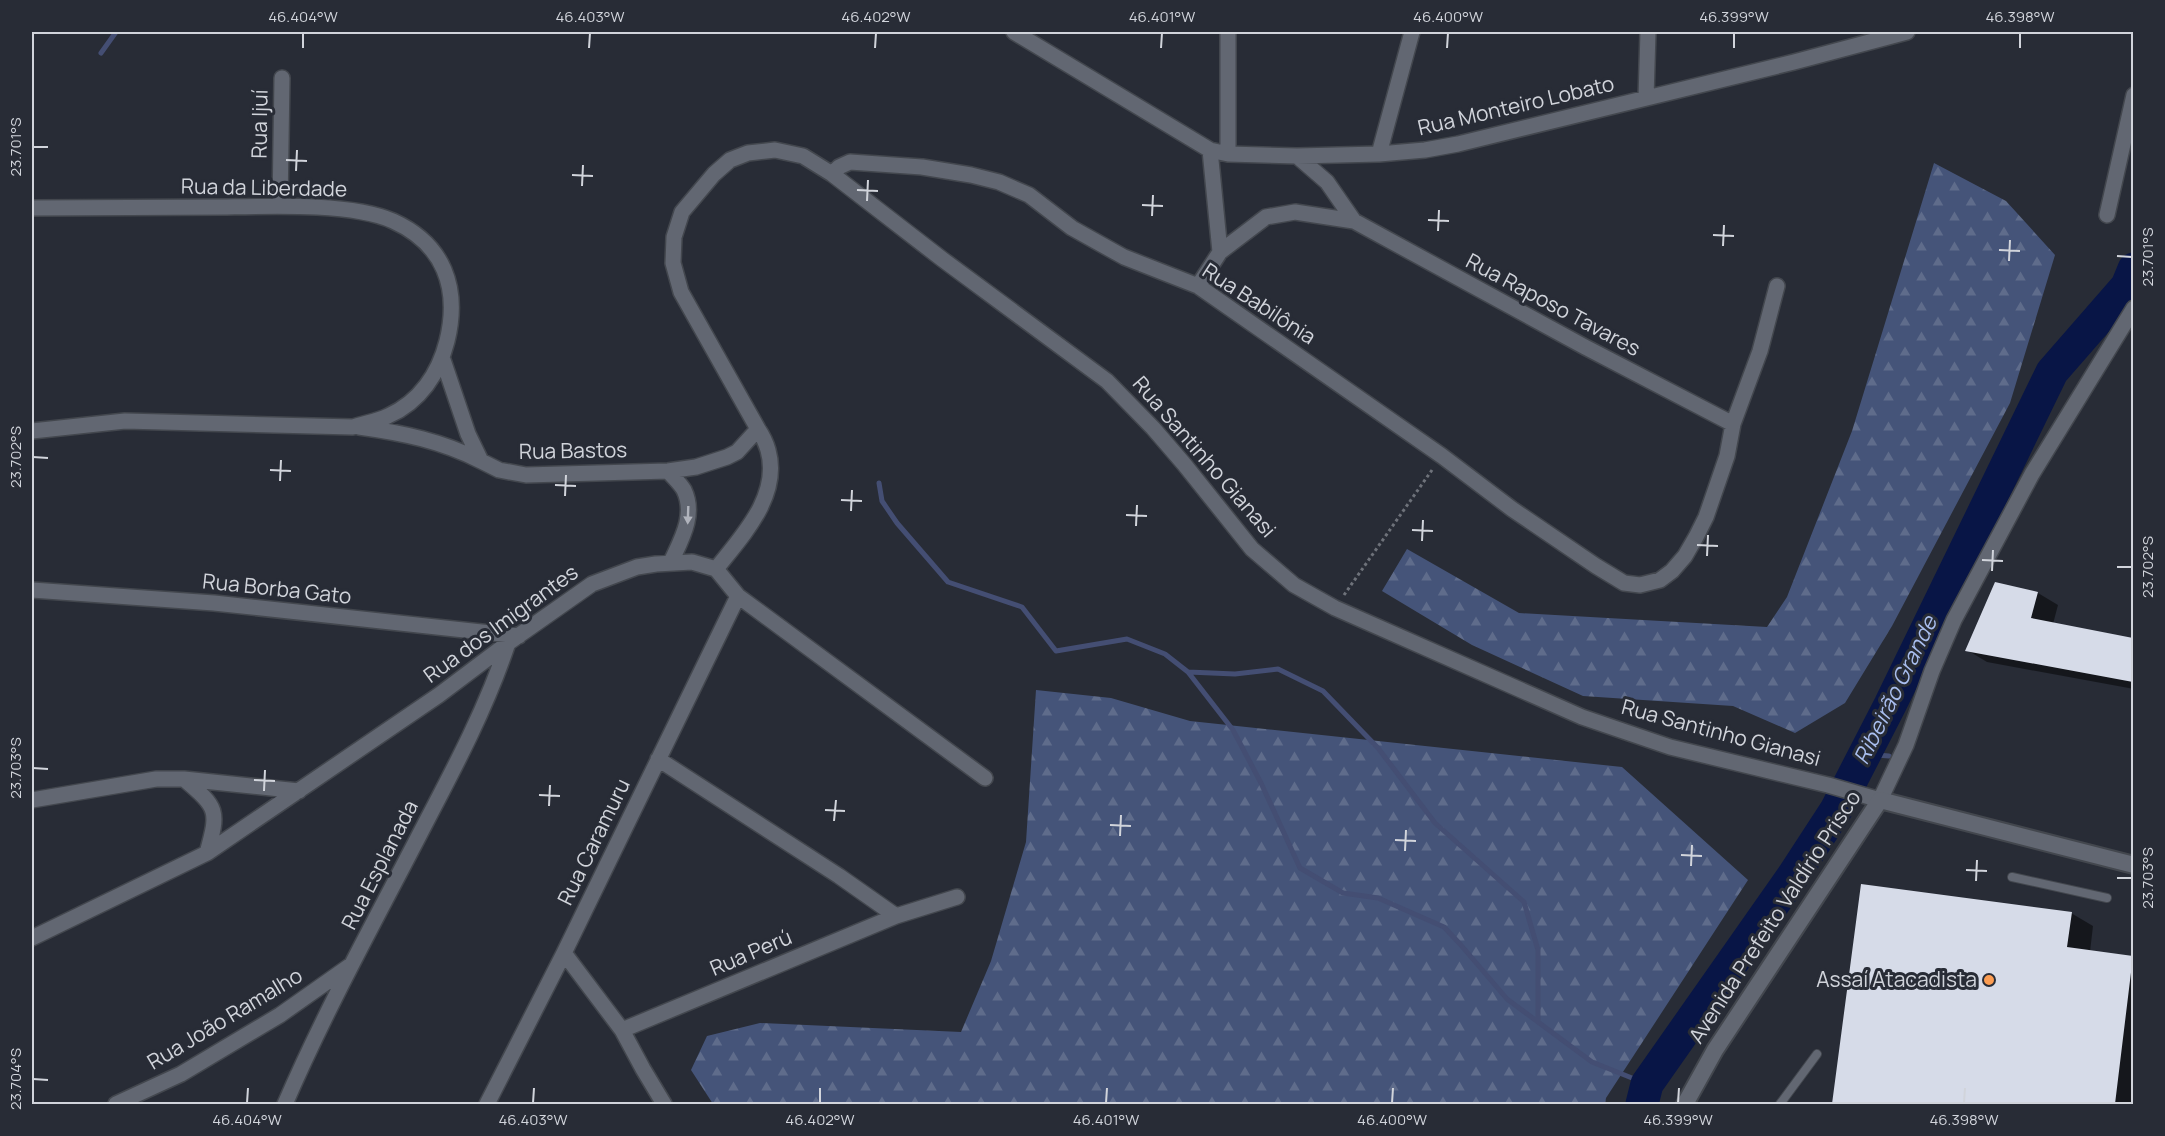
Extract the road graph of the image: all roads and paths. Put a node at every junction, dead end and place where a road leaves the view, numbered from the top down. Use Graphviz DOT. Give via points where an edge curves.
graph roads {
  1 [pos="1014,32"];
  2 [pos="1228,32"];
  3 [pos="1412,32"];
  4 [pos="1648,32"];
  5 [pos="1907,32"];
  6 [pos="282,78"];
  7 [pos="2133,95"];
  8 [pos="1646,98"];
  9 [pos="1210,150"];
  10 [pos="1228,154"];
  11 [pos="1379,154"];
  12 [pos="1298,156"];
  13 [pos="832,174"];
  14 [pos="280,206"];
  15 [pos="32,208"];
  16 [pos="2107,215"];
  17 [pos="1354,221"];
  18 [pos="1220,252"];
  19 [pos="1198,286"];
  20 [pos="1777,286"];
  21 [pos="2133,308"];
  22 [pos="442,360"];
  23 [pos="1733,424"];
  24 [pos="353,427"];
  25 [pos="758,429"];
  26 [pos="32,430"];
  27 [pos="1442,456"];
  28 [pos="481,461"];
  29 [pos="668,471"];
  30 [pos="671,562"];
  31 [pos="716,569"];
  32 [pos="32,590"];
  33 [pos="738,596"];
  34 [pos="1335,608"];
  35 [pos="513,639"];
  36 [pos="658,759"];
  37 [pos="985,778"];
  38 [pos="184,779"];
  39 [pos="299,791"];
  40 [pos="1873,798"];
  41 [pos="32,800"];
  42 [pos="207,853"];
  43 [pos="2133,865"];
  44 [pos="2012,877"];
  45 [pos="957,897"];
  46 [pos="2107,897"];
  47 [pos="896,916"];
  48 [pos="32,938"];
  49 [pos="564,953"];
  50 [pos="353,963"];
  51 [pos="622,1030"];
  52 [pos="1817,1054"];
  53 [pos="116,1104"];
  54 [pos="285,1104"];
  55 [pos="487,1104"];
  56 [pos="664,1104"];
  57 [pos="1685,1104"];
  58 [pos="1780,1104"];
  1 -- 9 [label="street, Rua Monteiro Lobato"];
  2 -- 10 [label="street"];
  3 -- 11 [label="street"];
  4 -- 8 [label="street"];
  5 -- 8 [label="street, Rua Monteiro Lobato"];
  6 -- 14 [label="street, Rua Ijuí"];
  7 -- 16 [label="street"];
  8 -- 11 [label="street, Rua Monteiro Lobato" via="1458,144"];
  9 -- 10 [label="street, Rua Monteiro Lobato"];
  9 -- 18 [label="street"];
  10 -- 12 [label="street, Rua Monteiro Lobato"];
  11 -- 12 [label="street, Rua Monteiro Lobato"];
  12 -- 17 [label="street, Rua Raposo Tavares" via="1327,182"];
  13 -- 19 [label="street, Rua Babilônia" via="839,166 863,162 922,167 999,182 1029,195 1072,228 1124,257"];
  13 -- 25 [label="street, Rua Santinho Gianasi" via="803,156 775,150 739,156 698,191 682,212 674,237 673,263 681,292"];
  13 -- 34 [label="street, Rua Santinho Gianasi" via="1107,381 1177,455 1252,549 1294,585"];
  14 -- 15 [label="street, Rua da Liberdade"];
  14 -- 22 [label="street, Rua da Liberdade" via="359,212 392,220 432,248 448,276 452,299 451,327"];
  17 -- 18 [label="street, Rua Raposo Tavares" via="1295,212 1266,217"];
  17 -- 23 [label="street, Rua Raposo Tavares"];
  18 -- 19 [label="street, Rua Raposo Tavares"];
  19 -- 27 [label="street, Rua Babilônia"];
  20 -- 23 [label="street" via="1760,351"];
  21 -- 40 [label="street, Avenida Prefeito Valdírio Prisco" via="2032,474 1954,620 1906,745"];
  22 -- 24 [label="street, Rua da Liberdade" via="428,385 407,406 387,417"];
  22 -- 28 [label="street"];
  23 -- 27 [label="street, Rua Babilônia" via="1727,456 1709,507 1685,556 1660,580 1640,585 1624,583 1596,566"];
  24 -- 26 [label="street, Rua da Liberdade" via="125,421"];
  24 -- 28 [label="street, Rua da Liberdade" via="431,440"];
  25 -- 29 [label="street, Rua Bastos" via="746,444 727,457"];
  25 -- 31 [label="street, Rua Santinho Gianasi" via="768,449 770,485 754,518"];
  27 -- 34 [label="path"];
  28 -- 29 [label="street, Rua Bastos" via="499,470 526,475"];
  29 -- 30 [label="street, one-way" via="683,488 688,504 687,526"];
  30 -- 31 [label="street, Rua dos Imigrantes" via="692,562"];
  30 -- 35 [label="street, Rua dos Imigrantes" via="637,567 592,584"];
  31 -- 33 [label="street"];
  32 -- 35 [label="street, Rua Borba Gato" via="214,603"];
  33 -- 36 [label="street, Rua Caramuru"];
  33 -- 37 [label="street"];
  34 -- 40 [label="street, Rua Santinho Gianasi" via="1582,717 1670,747"];
  35 -- 39 [label="street, Rua dos Imigrantes"];
  35 -- 50 [label="street, Rua Esplanada" via="478,720"];
  36 -- 47 [label="street"];
  36 -- 49 [label="street, Rua Caramuru"];
  38 -- 39 [label="street"];
  38 -- 41 [label="street" via="156,779"];
  38 -- 42 [label="street" via="207,799 215,816"];
  39 -- 42 [label="street, Rua dos Imigrantes"];
  40 -- 43 [label="street, Rua Santinho Gianasi"];
  40 -- 57 [label="street, Avenida Prefeito Valdírio Prisco" via="1714,1050"];
  42 -- 48 [label="street, Rua dos Imigrantes"];
  44 -- 46 [label="lane"];
  45 -- 47 [label="street, Rua Perú"];
  47 -- 51 [label="street, Rua Perú"];
  49 -- 51 [label="street"];
  49 -- 55 [label="street, Rua Caramuru"];
  50 -- 53 [label="street, Rua João Ramalho" via="280,1015 181,1074"];
  50 -- 54 [label="street, Rua Esplanada"];
  51 -- 56 [label="street"];
  52 -- 58 [label="lane"];
}
